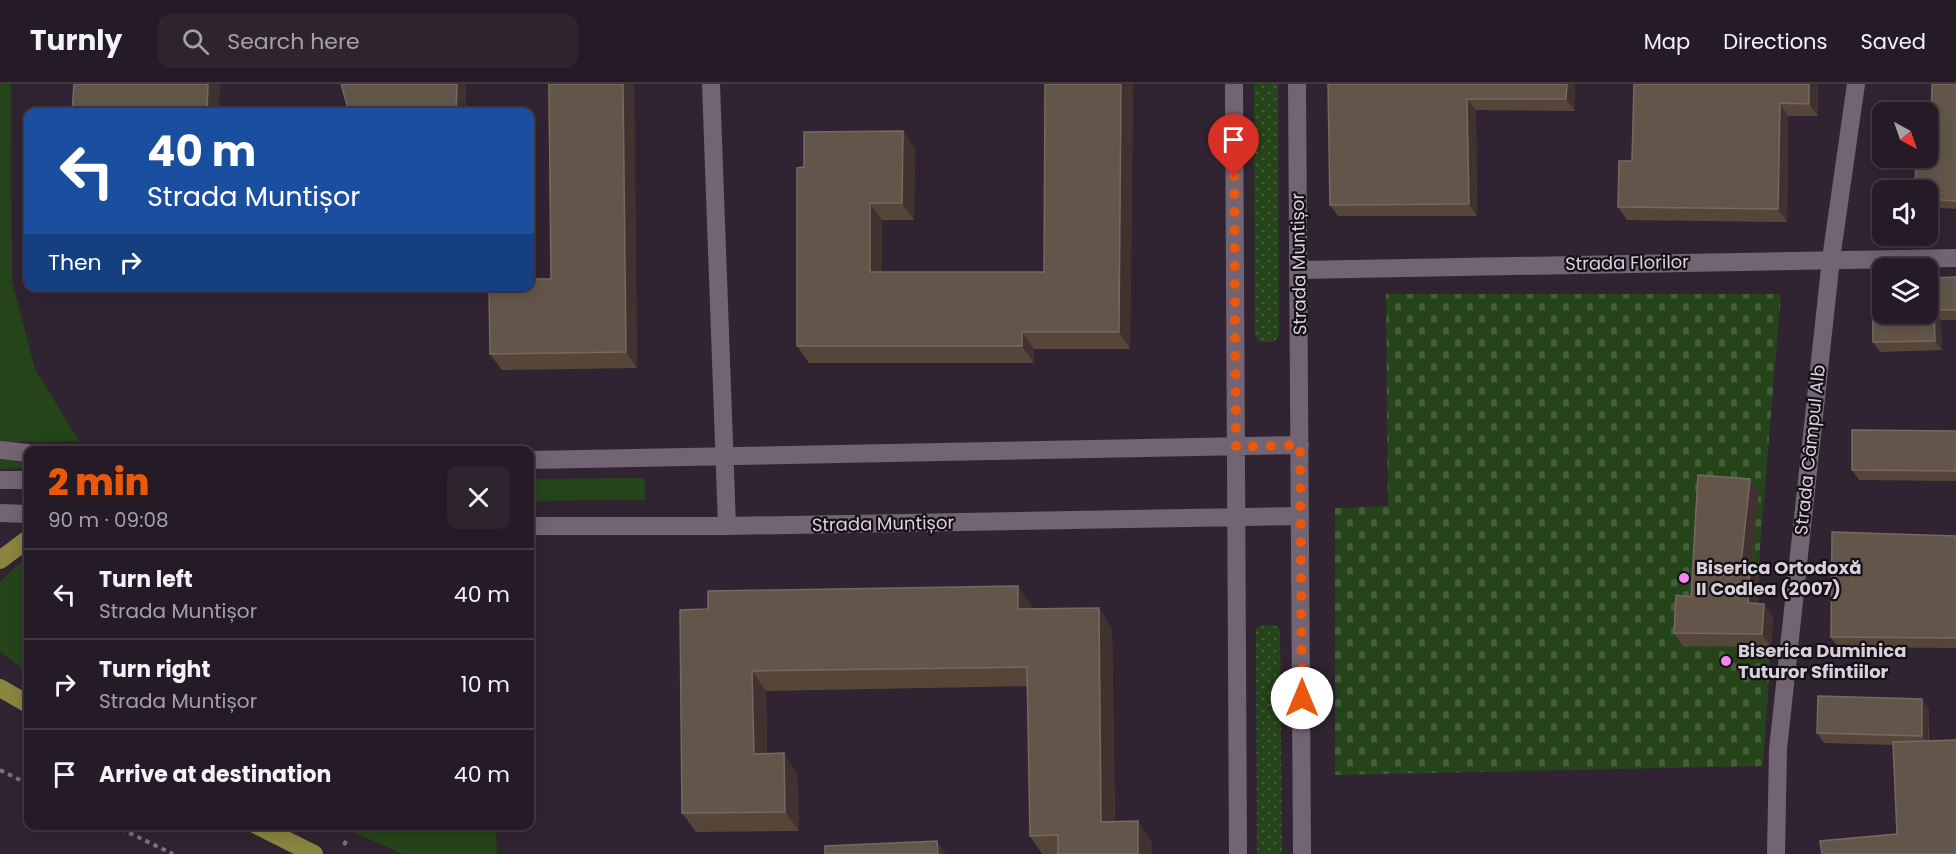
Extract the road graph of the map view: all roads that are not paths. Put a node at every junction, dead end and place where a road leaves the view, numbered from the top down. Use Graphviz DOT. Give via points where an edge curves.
graph roads {
  1 [pos="711,84"];
  2 [pos="1234,84"];
  3 [pos="1297,84"];
  4 [pos="1856,84"];
  5 [pos="1956,258"];
  6 [pos="1831,259"];
  7 [pos="1299,270"];
  8 [pos="1300,445"];
  9 [pos="1236,447"];
  10 [pos="0,450"];
  11 [pos="24,453"];
  12 [pos="724,458"];
  13 [pos="534,460"];
  14 [pos="0,480"];
  15 [pos="24,480"];
  16 [pos="0,513"];
  17 [pos="24,514"];
  18 [pos="1300,516"];
  19 [pos="1236,517"];
  20 [pos="534,526"];
  21 [pos="727,526"];
  22 [pos="24,542"];
  23 [pos="0,560"];
  24 [pos="0,688"];
  25 [pos="24,702"];
  26 [pos="266,830"];
  27 [pos="314,854"];
  28 [pos="1238,854"];
  29 [pos="1302,854"];
  30 [pos="1776,854"];
  1 -- 12 [label="street"];
  2 -- 9 [label="street"];
  3 -- 7 [label="street, Strada Muntișor"];
  4 -- 6 [label="street, Strada Câmpul Alb"];
  5 -- 6 [label="street, Strada Florilor"];
  6 -- 7 [label="street, Strada Florilor"];
  6 -- 30 [label="street, Strada Câmpul Alb" via="1778,749"];
  7 -- 8 [label="street, Strada Muntișor"];
  8 -- 9 [label="street"];
  8 -- 18 [label="street, Strada Muntișor"];
  9 -- 12 [label="street"];
  9 -- 19 [label="street"];
  10 -- 11 [label="street"];
  12 -- 13 [label="street"];
  12 -- 21 [label="street"];
  14 -- 15 [label="street"];
  16 -- 17 [label="street"];
  18 -- 19 [label="street, Strada Muntișor"];
  18 -- 29 [label="street, Strada Muntișor"];
  19 -- 21 [label="street, Strada Muntișor"];
  19 -- 28 [label="street"];
  20 -- 21 [label="street, Strada Muntișor"];
  22 -- 23 [label="highway"];
  24 -- 25 [label="highway"];
  26 -- 27 [label="highway"];
}
